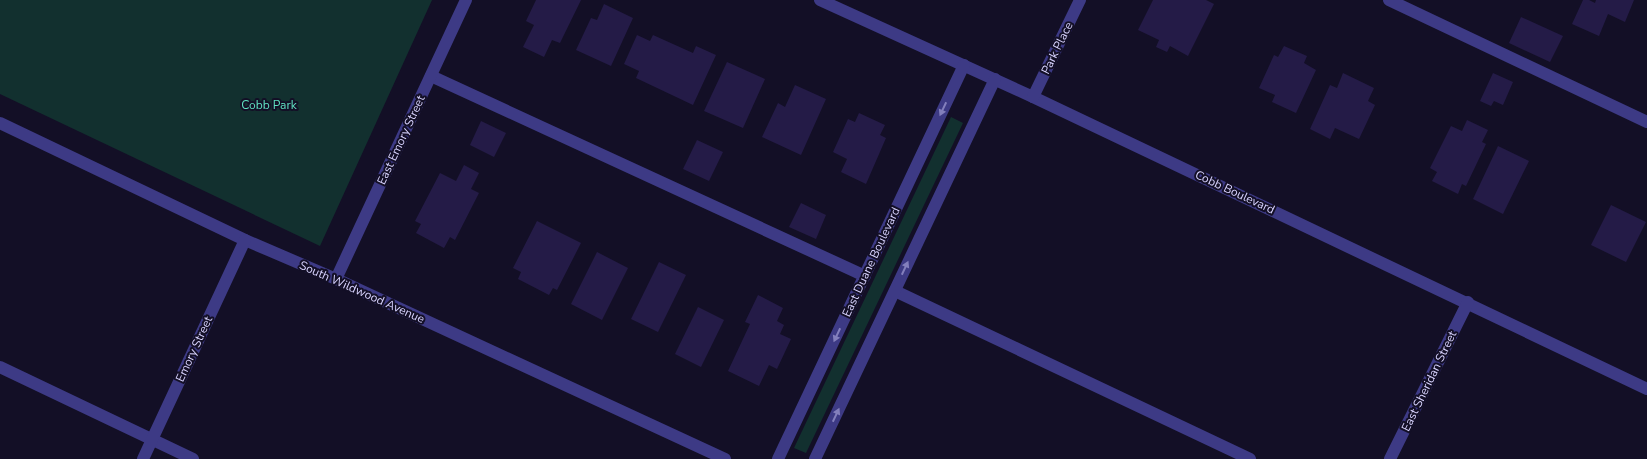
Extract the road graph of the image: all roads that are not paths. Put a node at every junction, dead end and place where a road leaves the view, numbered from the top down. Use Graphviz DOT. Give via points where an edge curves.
graph roads {
  1 [pos="466,0"];
  2 [pos="820,0"];
  3 [pos="1080,0"];
  4 [pos="1389,0"];
  5 [pos="964,65"];
  6 [pos="431,76"];
  7 [pos="995,79"];
  8 [pos="1033,96"];
  9 [pos="1647,122"];
  10 [pos="0,123"];
  11 [pos="246,240"];
  12 [pos="865,276"];
  13 [pos="336,280"];
  14 [pos="895,291"];
  15 [pos="1468,302"];
  16 [pos="0,367"];
  17 [pos="1647,389"];
  18 [pos="152,440"];
  19 [pos="143,459"];
  20 [pos="192,459"];
  21 [pos="725,459"];
  22 [pos="778,459"];
  23 [pos="815,459"];
  24 [pos="1250,459"];
  25 [pos="1390,459"];
  1 -- 6 [label="street, East Emory Street"];
  2 -- 5 [label="street, Cobb Boulevard"];
  3 -- 8 [label="street, Park Place"];
  4 -- 9 [label="street"];
  5 -- 7 [label="street, Cobb Boulevard"];
  5 -- 12 [label="street, East Duane Boulevard, one-way"];
  6 -- 12 [label="street"];
  6 -- 13 [label="street, East Emory Street"];
  7 -- 8 [label="street, Cobb Boulevard"];
  14 -- 7 [label="street, one-way"];
  8 -- 15 [label="street, Cobb Boulevard"];
  10 -- 11 [label="street, South Wildwood Avenue"];
  11 -- 13 [label="street, South Wildwood Avenue"];
  11 -- 18 [label="street, Emory Street"];
  12 -- 22 [label="street, East Duane Boulevard, one-way"];
  13 -- 21 [label="street, South Wildwood Avenue"];
  23 -- 14 [label="street, one-way"];
  14 -- 24 [label="street"];
  15 -- 17 [label="street, Cobb Boulevard"];
  15 -- 25 [label="street, East Sheridan Street"];
  16 -- 18 [label="street"];
  18 -- 19 [label="street, Emory Street"];
  18 -- 20 [label="street"];
}
